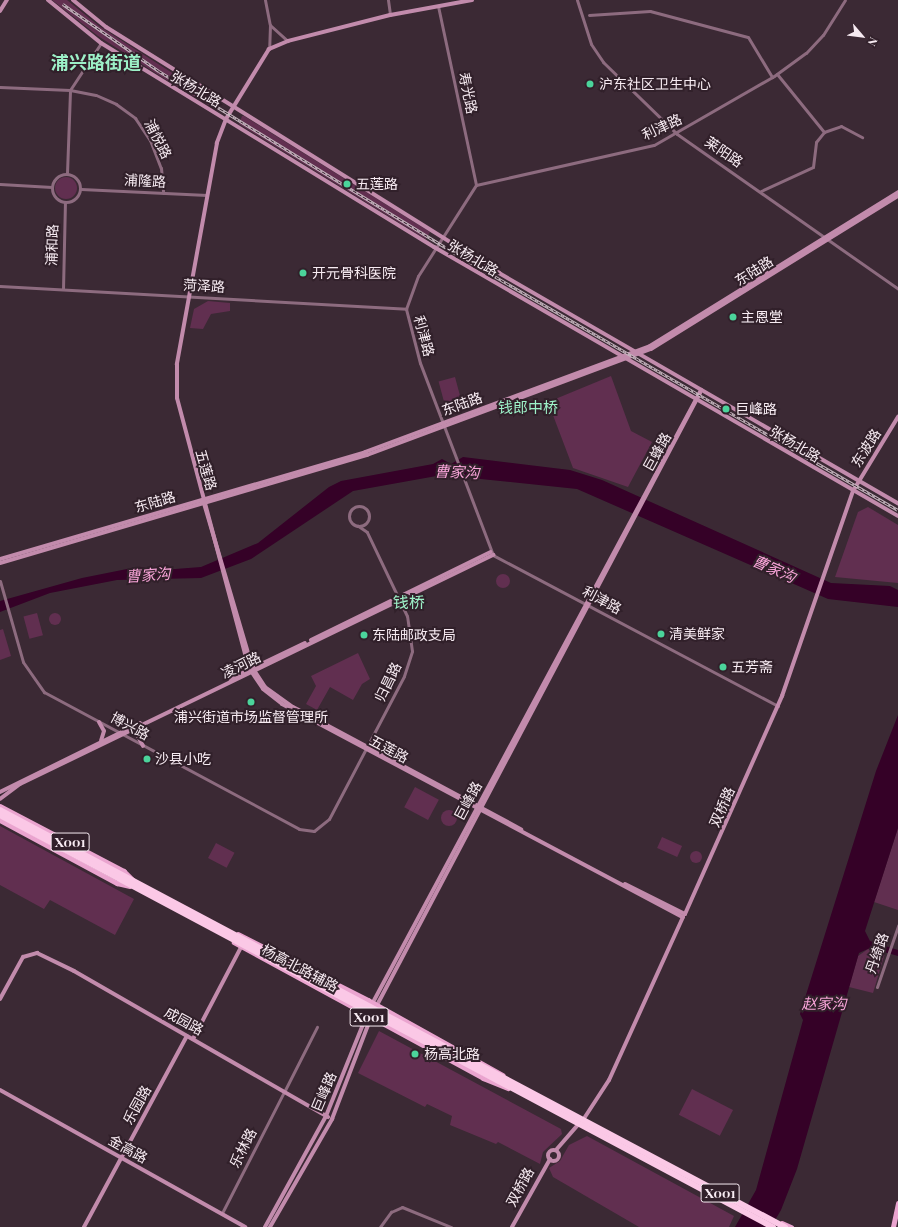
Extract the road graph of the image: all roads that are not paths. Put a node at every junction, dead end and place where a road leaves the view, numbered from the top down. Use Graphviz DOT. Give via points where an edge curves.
graph roads {
  1 [pos="7,0"];
  2 [pos="48,0"];
  3 [pos="73,0"];
  4 [pos="265,0"];
  5 [pos="388,0"];
  6 [pos="472,0"];
  7 [pos="577,0"];
  8 [pos="845,0"];
  9 [pos="438,6"];
  10 [pos="0,11"];
  11 [pos="390,15"];
  12 [pos="589,15"];
  13 [pos="270,25"];
  14 [pos="288,41"];
  15 [pos="101,42"];
  16 [pos="269,49"];
  17 [pos="777,74"];
  18 [pos="772,77"];
  19 [pos="0,87"];
  20 [pos="70,90"];
  21 [pos="234,107"];
  22 [pos="226,119"];
  23 [pos="824,132"];
  24 [pos="677,134"];
  25 [pos="862,136"];
  26 [pos="67,173"];
  27 [pos="0,184"];
  28 [pos="476,185"];
  29 [pos="52,187"];
  30 [pos="81,189"];
  31 [pos="761,191"];
  32 [pos="898,192"];
  33 [pos="163,193"];
  34 [pos="207,195"];
  35 [pos="898,196"];
  36 [pos="65,203"];
  37 [pos="441,236"];
  38 [pos="827,239"];
  39 [pos="434,247"];
  40 [pos="0,286"];
  41 [pos="62,289"];
  42 [pos="898,289"];
  43 [pos="189,296"];
  44 [pos="406,309"];
  45 [pos="636,353"];
  46 [pos="622,359"];
  47 [pos="701,390"];
  48 [pos="696,400"];
  49 [pos="898,417"];
  50 [pos="443,425"];
  51 [pos="858,480"];
  52 [pos="853,491"];
  53 [pos="204,502"];
  54 [pos="898,503"];
  55 [pos="898,516"];
  56 [pos="367,521"];
  57 [pos="630,524"];
  58 [pos="358,526"];
  59 [pos="367,532"];
  60 [pos="492,554"];
  61 [pos="0,559"];
  62 [pos="0,563"];
  63 [pos="0,581"];
  64 [pos="399,599"];
  65 [pos="585,603"];
  66 [pos="590,606"];
  67 [pos="252,671"];
  68 [pos="778,706"];
  69 [pos="99,722"];
  70 [pos="140,726"];
  71 [pos="121,733"];
  72 [pos="101,741"];
  73 [pos="143,746"];
  74 [pos="367,748"];
  75 [pos="0,792"];
  76 [pos="0,799"];
  77 [pos="0,806"];
  78 [pos="479,808"];
  79 [pos="0,810"];
  80 [pos="0,815"];
  81 [pos="0,820"];
  82 [pos="314,830"];
  83 [pos="73,851"];
  84 [pos="135,885"];
  85 [pos="684,915"];
  86 [pos="898,926"];
  87 [pos="224,932"];
  88 [pos="241,947"];
  89 [pos="877,987"];
  90 [pos="0,999"];
  91 [pos="375,1004"];
  92 [pos="369,1017"];
  93 [pos="317,1027"];
  94 [pos="187,1036"];
  95 [pos="194,1039"];
  96 [pos="0,1090"];
  97 [pos="520,1090"];
  98 [pos="284,1092"];
  99 [pos="326,1116"];
  100 [pos="332,1118"];
  101 [pos="581,1122"];
  102 [pos="556,1150"];
  103 [pos="121,1157"];
  104 [pos="550,1159"];
  105 [pos="898,1204"];
  106 [pos="222,1213"];
  107 [pos="764,1219"];
  108 [pos="84,1227"];
  109 [pos="245,1227"];
  110 [pos="265,1227"];
  111 [pos="270,1227"];
  112 [pos="380,1227"];
  113 [pos="451,1227"];
  114 [pos="512,1227"];
  115 [pos="772,1227"];
  116 [pos="785,1227"];
  117 [pos="792,1227"];
  118 [pos="893,1227"];
  1 -- 10 [label="main road"];
  2 -- 15 [label="main road, 张杨北路"];
  3 -- 21 [label="main road, 张杨北路" via="106,27"];
  4 -- 13 [label="street"];
  5 -- 11 [label="street"];
  6 -- 9 [label="main road"];
  7 -- 24 [label="street, 莱阳路" via="590,44 603,62"];
  8 -- 17 [label="street, 利津路" via="823,35"];
  9 -- 11 [label="main road"];
  9 -- 28 [label="street, 寿光路"];
  11 -- 14 [label="main road"];
  12 -- 18 [label="street" via="650,11 748,37"];
  13 -- 14 [label="street"];
  13 -- 16 [label="street"];
  14 -- 16 [label="main road"];
  15 -- 20 [label="street"];
  15 -- 22 [label="main road, 张杨北路"];
  16 -- 21 [label="main road, 五莲路"];
  17 -- 18 [label="street, 利津路"];
  17 -- 23 [label="street"];
  18 -- 24 [label="street, 利津路"];
  19 -- 20 [label="street, 浦悦路"];
  20 -- 26 [label="street"];
  20 -- 33 [label="street, 浦悦路" via="96,95 135,118 157,155"];
  21 -- 22 [label="main road, 五莲路"];
  21 -- 37 [label="main road, 张杨北路"];
  22 -- 34 [label="main road, 五莲路" via="217,143"];
  22 -- 39 [label="main road, 张杨北路"];
  23 -- 25 [label="street" via="841,126"];
  23 -- 31 [label="street" via="816,142 813,167"];
  24 -- 28 [label="street, 利津路" via="648,147"];
  24 -- 31 [label="street, 莱阳路"];
  26 -- 29 [label="street"];
  26 -- 30 [label="street"];
  27 -- 29 [label="street"];
  28 -- 37 [label="street, 利津路"];
  29 -- 36 [label="street"];
  30 -- 33 [label="street, 浦隆路"];
  30 -- 36 [label="street"];
  31 -- 38 [label="street, 莱阳路"];
  32 -- 38 [label="main road, 东陆路"];
  33 -- 34 [label="street, 浦隆路"];
  34 -- 43 [label="main road, 五莲路"];
  35 -- 38 [label="main road, 东陆路"];
  36 -- 41 [label="street, 浦和路"];
  37 -- 39 [label="street, 利津路"];
  37 -- 45 [label="main road, 张杨北路"];
  38 -- 42 [label="street, 莱阳路"];
  38 -- 45 [label="main road, 东陆路" via="686,326"];
  39 -- 44 [label="street, 利津路" via="418,276"];
  39 -- 46 [label="main road, 张杨北路"];
  40 -- 41 [label="street, 菏泽路"];
  41 -- 43 [label="street, 菏泽路"];
  43 -- 44 [label="street, 菏泽路"];
  43 -- 53 [label="main road, 五莲路" via="176,391"];
  44 -- 50 [label="street, 利津路" via="415,348"];
  45 -- 46 [label="main road, 东陆路"];
  45 -- 47 [label="main road, 张杨北路"];
  46 -- 48 [label="main road, 张杨北路"];
  46 -- 50 [label="main road, 东陆路"];
  47 -- 48 [label="main road, 巨峰路"];
  47 -- 51 [label="main road, 张杨北路"];
  48 -- 52 [label="main road, 张杨北路"];
  48 -- 57 [label="main road, 巨峰路"];
  49 -- 51 [label="main road, 东波路"];
  50 -- 53 [label="main road, 东陆路"];
  50 -- 60 [label="street, 利津路"];
  51 -- 52 [label="main road, 东波路"];
  51 -- 54 [label="main road, 张杨北路"];
  52 -- 55 [label="main road, 张杨北路"];
  52 -- 68 [label="main road, 双桥路"];
  53 -- 61 [label="main road, 东陆路"];
  53 -- 62 [label="main road, 东陆路"];
  53 -- 67 [label="main road, 五莲路"];
  56 -- 58 [label="street"];
  56 -- 58 [label="street" via="366,510 355,507 349,518"];
  56 -- 59 [label="street, 归昌路"];
  57 -- 65 [label="main road, 巨峰路"];
  57 -- 66 [label="main road, 巨峰路"];
  58 -- 59 [label="street"];
  59 -- 64 [label="street, 归昌路"];
  60 -- 64 [label="main road, 凌河路"];
  60 -- 65 [label="street, 利津路"];
  63 -- 69 [label="street, 博兴路" via="23,662 35,683 50,696"];
  64 -- 67 [label="main road, 凌河路"];
  64 -- 74 [label="street, 归昌路" via="412,631 412,655"];
  65 -- 66 [label="street, 利津路"];
  65 -- 78 [label="main road, 巨峰路"];
  66 -- 68 [label="street, 利津路"];
  66 -- 78 [label="main road, 巨峰路"];
  67 -- 70 [label="main road, 凌河路"];
  67 -- 71 [label="main road, 凌河路"];
  67 -- 74 [label="main road, 五莲路" via="280,699"];
  68 -- 85 [label="main road, 双桥路"];
  69 -- 71 [label="street, 博兴路"];
  69 -- 72 [label="main road" via="104,731"];
  70 -- 71 [label="main road, 凌河路"];
  70 -- 73 [label="main road" via="138,736"];
  71 -- 72 [label="main road, 凌河路"];
  71 -- 73 [label="street, 博兴路"];
  71 -- 76 [label="main road, 凌河路" via="20,784"];
  72 -- 75 [label="main road, 凌河路"];
  73 -- 82 [label="street, 博兴路" via="299,829"];
  74 -- 78 [label="main road, 五莲路"];
  74 -- 82 [label="street, 归昌路" via="329,819"];
  77 -- 84 [label="main road, X001" via="124,871"];
  78 -- 85 [label="main road, 五莲路"];
  78 -- 91 [label="main road, 巨峰路"];
  79 -- 83 [label="highway, X001"];
  80 -- 83 [label="highway, X001"];
  81 -- 84 [label="main road, X001" via="117,883"];
  83 -- 84 [label="highway, X001"];
  84 -- 87 [label="highway, X001"];
  85 -- 101 [label="main road, 双桥路" via="612,1075"];
  86 -- 89 [label="street, 丹绮路"];
  87 -- 88 [label="main road, 杨高北路辅路 / X001"];
  87 -- 91 [label="main road, 杨高北路辅路 / X001" via="257,941"];
  87 -- 97 [label="highway, X001"];
  88 -- 92 [label="main road, 杨高北路辅路 / X001"];
  88 -- 95 [label="main road"];
  90 -- 94 [label="main road, 成园路" via="23,957 34,952"];
  91 -- 92 [label="main road, 巨峰路"];
  91 -- 97 [label="main road, 杨高北路辅路 / X001" via="488,1065"];
  92 -- 97 [label="main road, 杨高北路辅路 / X001" via="483,1078"];
  92 -- 99 [label="main road, 巨峰路"];
  92 -- 100 [label="main road, 巨峰路"];
  93 -- 98 [label="street, 乐林路"];
  94 -- 95 [label="main road, 成园路"];
  94 -- 103 [label="main road, 乐园路"];
  95 -- 98 [label="main road, 成园路"];
  96 -- 103 [label="main road, 金高路"];
  97 -- 101 [label="highway, X001"];
  98 -- 99 [label="main road, 成园路"];
  98 -- 106 [label="street, 乐林路"];
  99 -- 100 [label="main road, 成园路"];
  99 -- 110 [label="main road, 巨峰路"];
  100 -- 111 [label="main road, 巨峰路"];
  101 -- 102 [label="main road, 双桥路"];
  101 -- 107 [label="highway, X001"];
  102 -- 104 [label="main road, 双桥路" via="557,1158"];
  102 -- 104 [label="main road, 双桥路" via="548,1151"];
  103 -- 106 [label="main road, 金高路"];
  103 -- 108 [label="main road, 乐园路"];
  104 -- 114 [label="main road, 双桥路"];
  105 -- 118 [label="main road"];
  106 -- 109 [label="main road, 金高路"];
  107 -- 115 [label="highway, X001"];
  107 -- 116 [label="highway, X001"];
  107 -- 117 [label="main road, X001"];
  112 -- 113 [label="street" via="391,1212 402,1207"];
}
